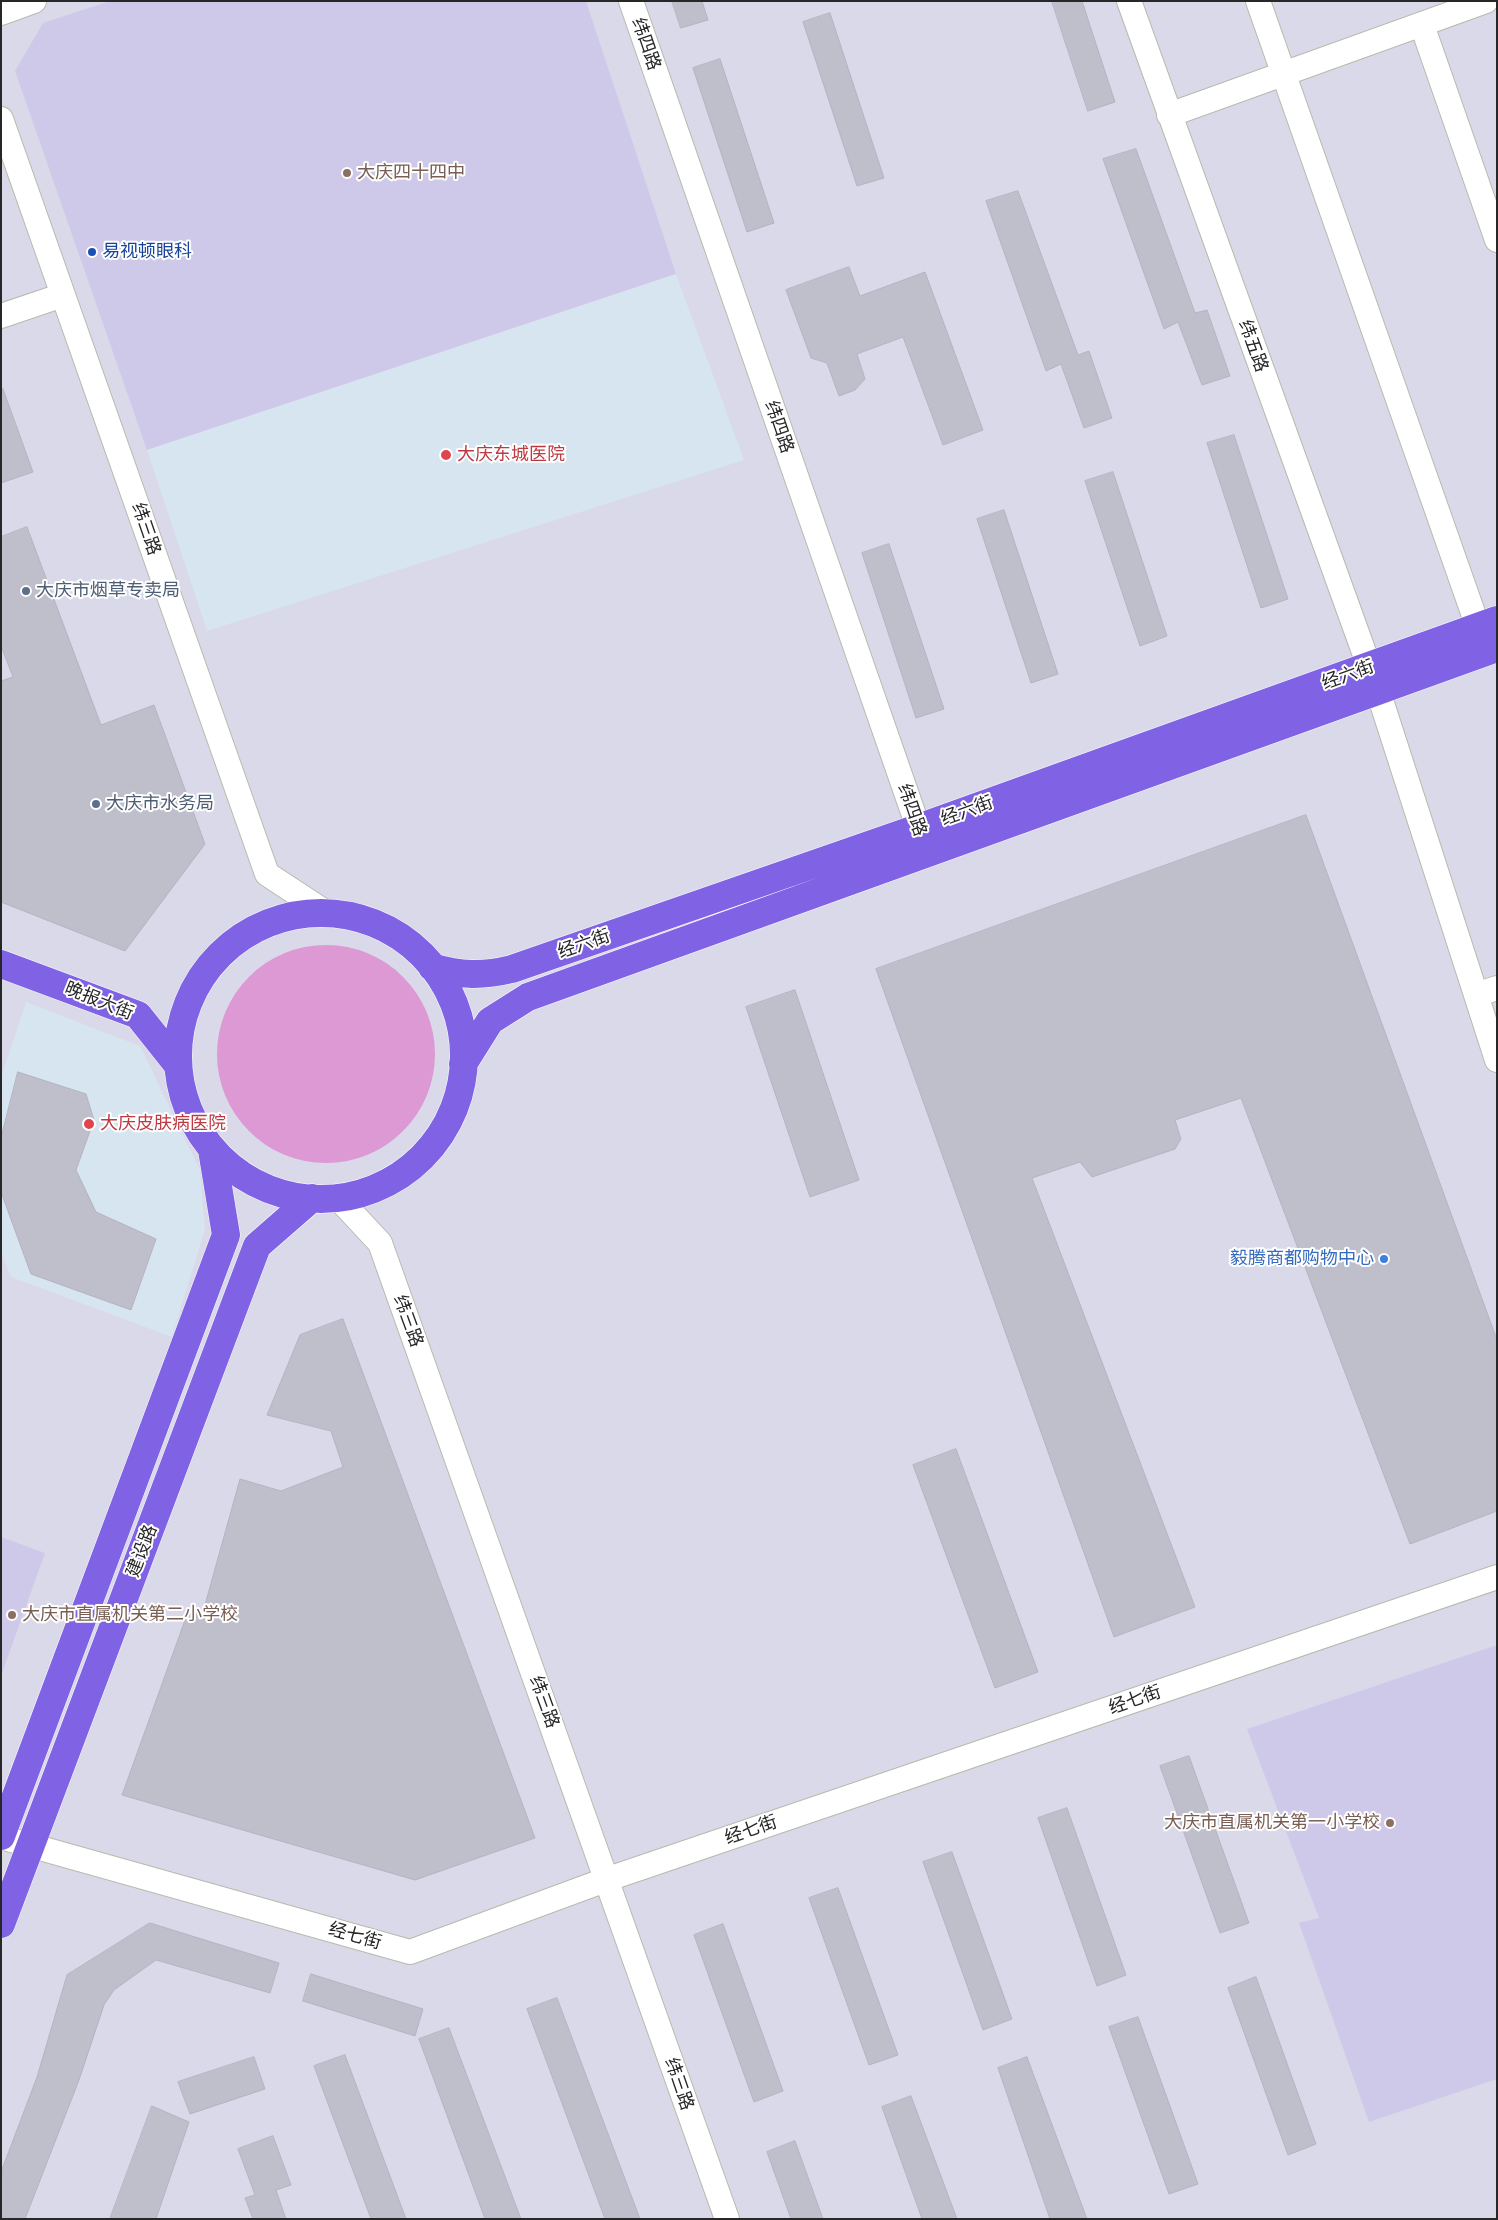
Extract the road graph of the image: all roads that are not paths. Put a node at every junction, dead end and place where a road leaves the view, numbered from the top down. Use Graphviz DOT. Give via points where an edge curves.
graph roads {
  1 [pos="34,1"];
  2 [pos="631,1"];
  3 [pos="1128,1"];
  4 [pos="1258,1"];
  5 [pos="1486,1"];
  6 [pos="1,13"];
  7 [pos="1422,25"];
  8 [pos="1282,73"];
  9 [pos="1169,115"];
  10 [pos="1,119"];
  11 [pos="1497,240"];
  12 [pos="63,295"];
  13 [pos="1,316"];
  14 [pos="1487,624"];
  15 [pos="1497,648"];
  16 [pos="1374,679"];
  17 [pos="922,841"];
  18 [pos="325,912"];
  19 [pos="1,964"];
  20 [pos="432,967"];
  21 [pos="1486,991"];
  22 [pos="1497,1060"];
  23 [pos="178,1064"];
  24 [pos="464,1064"];
  25 [pos="212,1150"];
  26 [pos="312,1198"];
  27 [pos="339,1199"];
  28 [pos="1497,1577"];
  29 [pos="1,1836"];
  30 [pos="30,1846"];
  31 [pos="608,1879"];
  32 [pos="1,1924"];
  33 [pos="727,2219"];
  1 -- 6 [label="street"];
  2 -- 17 [label="street, 纬四路"];
  3 -- 9 [label="street, 纬五路"];
  4 -- 8 [label="street"];
  5 -- 7 [label="street"];
  7 -- 8 [label="street"];
  7 -- 11 [label="street"];
  8 -- 9 [label="street"];
  8 -- 14 [label="street"];
  9 -- 16 [label="street, 纬五路"];
  10 -- 12 [label="street, 纬三路"];
  12 -- 13 [label="street"];
  12 -- 18 [label="street, 纬三路" via="267,874"];
  14 -- 16 [label="main road, 经六街"];
  15 -- 16 [label="main road, 经六街"];
  16 -- 17 [label="main road, 经六街"];
  16 -- 21 [label="street, 纬五路"];
  17 -- 20 [label="main road, 经六街" via="512,969 468,976"];
  17 -- 24 [label="main road, 经六街" via="528,998 490,1021"];
  18 -- 20 [label="main road" via="372,921 413,945"];
  18 -- 23 [label="main road" via="278,918 236,940 202,974 182,1017"];
  19 -- 23 [label="main road, 晚报大街" via="138,1015"];
  20 -- 24 [label="main road" via="444,982 462,1026"];
  21 -- 22 [label="street, 纬五路"];
  23 -- 25 [label="main road" via="188,1110"];
  24 -- 27 [label="main road" via="450,1120 422,1159 384,1186"];
  25 -- 26 [label="main road" via="248,1180 292,1197"];
  25 -- 29 [label="main road, 建设路" via="226,1235"];
  26 -- 27 [label="main road"];
  26 -- 30 [label="main road, 建设路" via="257,1246"];
  27 -- 31 [label="street, 纬三路" via="380,1243"];
  28 -- 31 [label="street, 经七街"];
  29 -- 30 [label="street, 经七街"];
  30 -- 31 [label="street, 经七街" via="410,1952"];
  30 -- 32 [label="main road, 建设路"];
  31 -- 33 [label="street, 纬三路"];
}
